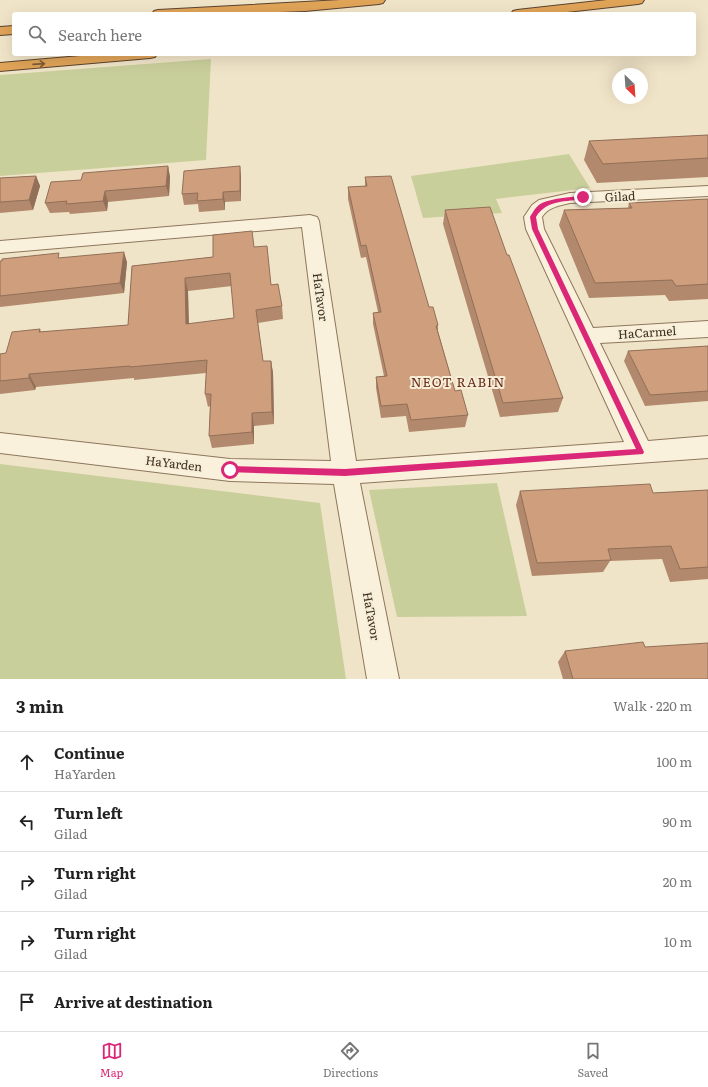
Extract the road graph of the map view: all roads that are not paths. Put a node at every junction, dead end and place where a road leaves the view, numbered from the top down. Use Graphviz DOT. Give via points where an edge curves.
graph roads {
  1 [pos="379,0"];
  2 [pos="638,0"];
  3 [pos="319,5"];
  4 [pos="194,12"];
  5 [pos="246,12"];
  6 [pos="533,12"];
  7 [pos="0,21"];
  8 [pos="12,21"];
  9 [pos="12,30"];
  10 [pos="0,31"];
  11 [pos="127,56"];
  12 [pos="0,67"];
  13 [pos="708,191"];
  14 [pos="0,247"];
  15 [pos="708,329"];
  16 [pos="586,336"];
  17 [pos="0,443"];
  18 [pos="708,447"];
  19 [pos="641,452"];
  20 [pos="345,473"];
  21 [pos="384,679"];
  1 -- 3 [label="highway"];
  2 -- 6 [label="highway"];
  3 -- 4 [label="highway"];
  3 -- 5 [label="highway"];
  7 -- 8 [label="highway"];
  9 -- 10 [label="highway"];
  12 -- 11 [label="highway, one-way"];
  13 -- 16 [label="street, Gilad" via="570,198 545,204 538,209 533,217 535,229"];
  14 -- 20 [label="street, HaTavor" via="310,221"];
  15 -- 16 [label="street, HaCarmel"];
  16 -- 19 [label="street, Gilad"];
  17 -- 20 [label="street, HaYarden" via="230,470"];
  18 -- 19 [label="street, HaYarden"];
  19 -- 20 [label="street, HaYarden"];
  20 -- 21 [label="street, HaTavor"];
}
